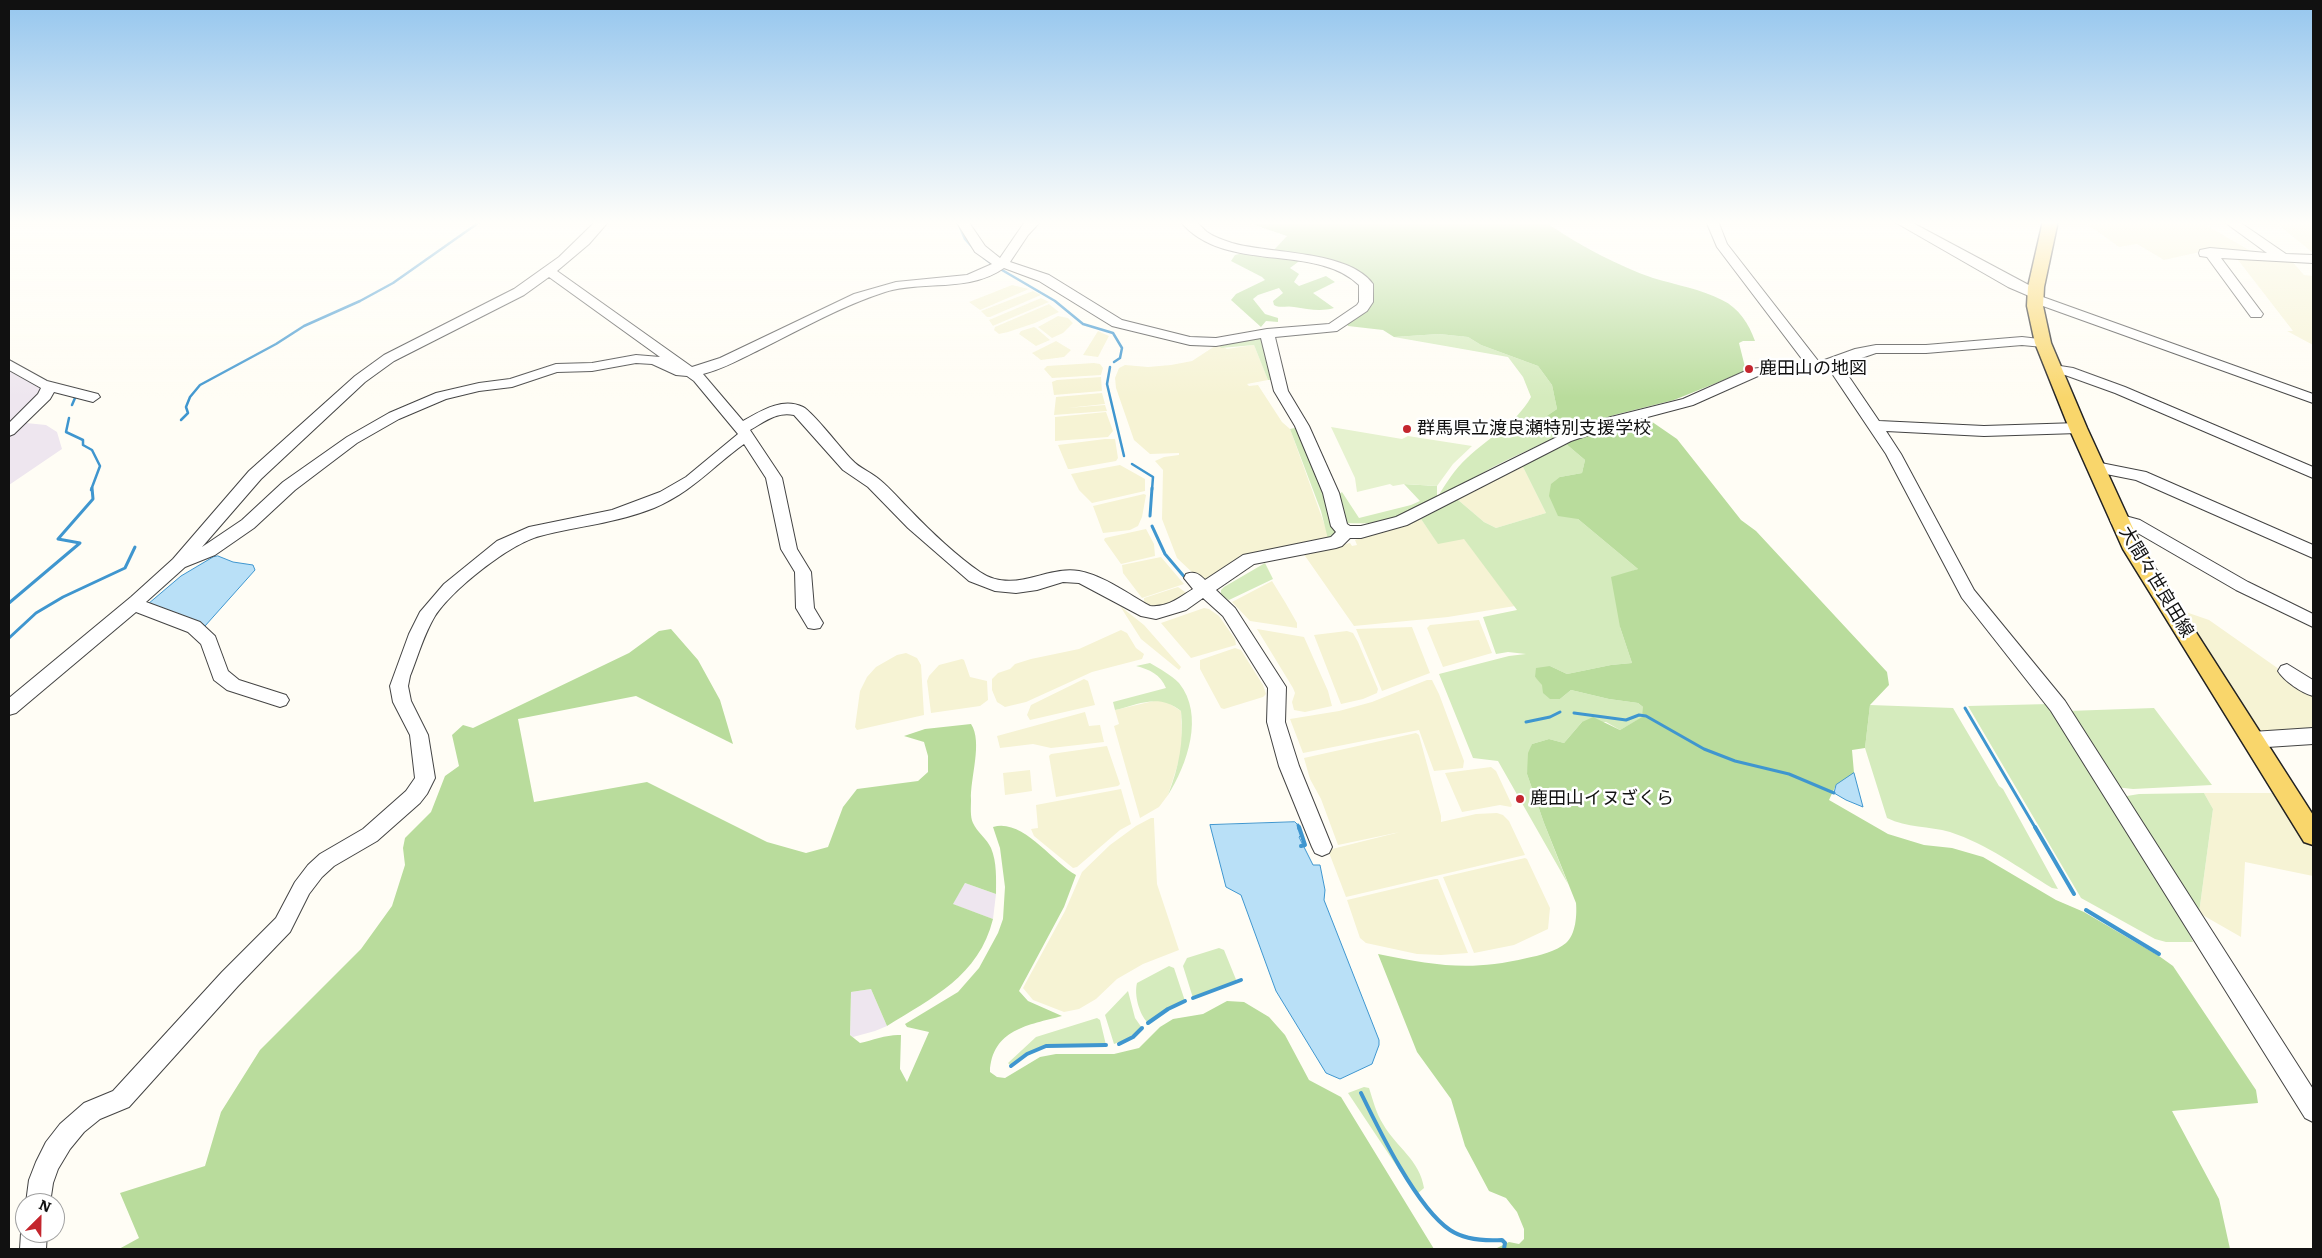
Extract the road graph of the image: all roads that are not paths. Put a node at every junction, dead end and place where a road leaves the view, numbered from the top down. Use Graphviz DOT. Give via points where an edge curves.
graph roads {
  1 [pos="536,280"];
  2 [pos="560,280"];
  3 [pos="946,280"];
  4 [pos="1045,280"];
  5 [pos="1361,280"];
  6 [pos="1747,280"];
  7 [pos="2005,280"];
  8 [pos="2038,280"];
  9 [pos="2229,280"];
  10 [pos="2034,296"];
  11 [pos="2256,314"];
  12 [pos="1267,333"];
  13 [pos="2043,342"];
  14 [pos="9,364"];
  15 [pos="1823,366"];
  16 [pos="2054,369"];
  17 [pos="692,373"];
  18 [pos="49,386"];
  19 [pos="93,397"];
  20 [pos="2313,399"];
  21 [pos="1875,426"];
  22 [pos="2078,428"];
  23 [pos="9,431"];
  24 [pos="744,432"];
  25 [pos="2096,467"];
  26 [pos="2313,473"];
  27 [pos="2118,520"];
  28 [pos="1346,532"];
  29 [pos="2313,552"];
  30 [pos="179,563"];
  31 [pos="1198,583"];
  32 [pos="133,604"];
  33 [pos="2313,621"];
  34 [pos="814,624"];
  35 [pos="2287,671"];
  36 [pos="2312,686"];
  37 [pos="280,700"];
  38 [pos="9,708"];
  39 [pos="2313,736"];
  40 [pos="2252,740"];
  41 [pos="2306,813"];
  42 [pos="2313,835"];
  43 [pos="1322,847"];
  44 [pos="2313,1110"];
  45 [pos="39,1193"];
  1 -- 30 [label="street" via="519,292 389,358 360,379 255,475"];
  2 -- 17 [label="street"];
  3 -- 17 [label="street" via="881,289"];
  4 -- 12 [label="street" via="1109,319 1181,340 1208,342"];
  5 -- 12 [label="street" via="1366,284 1364,306 1338,326"];
  6 -- 15 [label="street"];
  7 -- 10 [label="street"];
  8 -- 10 [label="main road, 大間々世良田線"];
  9 -- 11 [label="street"];
  10 -- 13 [label="main road, 大間々世良田線"];
  10 -- 20 [label="street"];
  12 -- 28 [label="street" via="1281,391 1302,426 1332,493 1339,526"];
  13 -- 15 [label="street" via="1876,349"];
  13 -- 16 [label="main road, 大間々世良田線"];
  14 -- 18 [label="street"];
  15 -- 21 [label="street" via="1838,370"];
  15 -- 28 [label="street" via="1755,372 1688,402 1605,423 1547,447 1401,521 1370,531"];
  16 -- 22 [label="main road, 大間々世良田線"];
  16 -- 26 [label="street" via="2120,390"];
  17 -- 24 [label="street" via="713,392"];
  17 -- 30 [label="street" via="649,359 636,359 556,368 512,383 441,396 394,416 352,440 289,486 225,541"];
  18 -- 19 [label="street"];
  18 -- 23 [label="street" via="46,396"];
  21 -- 22 [label="street" via="1990,431"];
  21 -- 44 [label="street" via="1964,589 2058,706"];
  22 -- 25 [label="main road, 大間々世良田線"];
  24 -- 31 [label="street" via="772,411 790,408 802,412 848,466 874,483 962,568 988,583 1016,587 1063,576 1078,577 1092,581 1147,612 1156,613 1180,606"];
  24 -- 34 [label="street" via="774,478 789,549 803,572 805,608"];
  24 -- 45 [label="street" via="700,475 657,502 522,536 498,549 442,596 424,621 399,686 402,702 419,735 425,778 420,788 370,835 327,860 315,871 302,888 283,925 121,1099 79,1120 65,1136 41,1180"];
  25 -- 27 [label="main road, 大間々世良田線"];
  25 -- 29 [label="street" via="2140,476"];
  27 -- 33 [label="street" via="2134,524 2242,586"];
  27 -- 40 [label="main road, 大間々世良田線"];
  28 -- 31 [label="street" via="1336,542 1249,559"];
  30 -- 32 [label="street"];
  31 -- 43 [label="street" via="1229,612 1277,686 1276,722 1289,766"];
  32 -- 37 [label="street" via="194,627 209,642 220,675 233,684"];
  32 -- 38 [label="street"];
  35 -- 36 [label="street"];
  39 -- 40 [label="street"];
  40 -- 41 [label="main road, 大間々世良田線"];
  41 -- 42 [label="main road, 大間々世良田線"];
}
